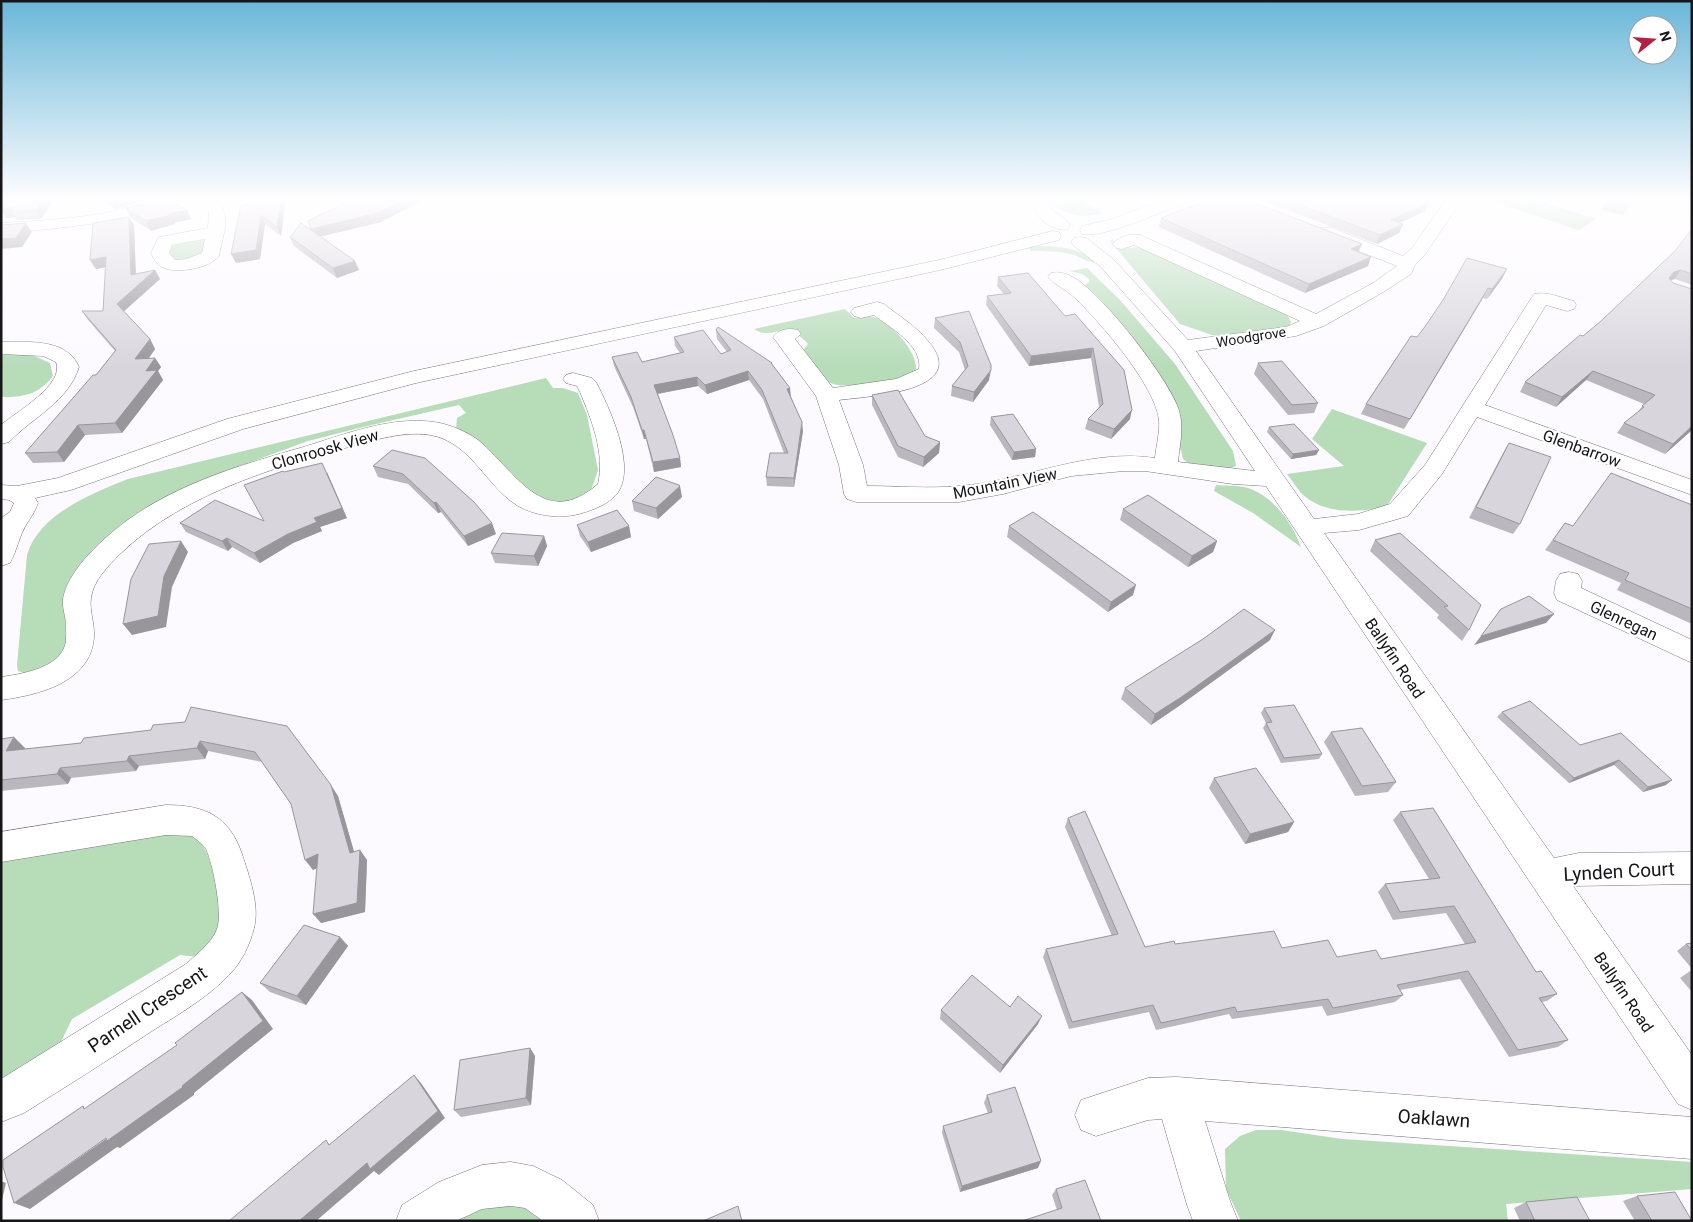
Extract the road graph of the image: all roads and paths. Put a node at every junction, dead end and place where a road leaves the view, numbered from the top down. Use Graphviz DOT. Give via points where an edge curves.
graph roads {
  1 [pos="984,254"];
  2 [pos="1096,254"];
  3 [pos="1167,254"];
  4 [pos="1382,254"];
  5 [pos="1416,254"];
  6 [pos="1406,263"];
  7 [pos="1069,279"];
  8 [pos="1567,306"];
  9 [pos="861,312"];
  10 [pos="1317,322"];
  11 [pos="791,334"];
  12 [pos="1183,347"];
  13 [pos="1,348"];
  14 [pos="573,379"];
  15 [pos="827,395"];
  16 [pos="1473,408"];
  17 [pos="1,437"];
  18 [pos="1166,467"];
  19 [pos="1272,479"];
  20 [pos="1692,488"];
  21 [pos="12,510"];
  22 [pos="1309,530"];
  23 [pos="1,557"];
  24 [pos="1569,581"];
  25 [pos="1692,652"];
  26 [pos="1,690"];
  27 [pos="1,847"];
  28 [pos="1692,868"];
  29 [pos="1546,876"];
  30 [pos="1692,1090"];
  31 [pos="1177,1098"];
  32 [pos="1,1101"];
  33 [pos="1096,1115"];
  34 [pos="1692,1138"];
  35 [pos="418,1221"];
  36 [pos="577,1221"];
  37 [pos="1216,1221"];
  1 -- 21 [label="street" via="414,377 235,424 63,485"];
  2 -- 12 [label="street, Ballyfin Road"];
  3 -- 10 [label="street, Woodgrove"];
  4 -- 6 [label="street"];
  5 -- 6 [label="street, Woodgrove"];
  6 -- 10 [label="street, Woodgrove" via="1405,270"];
  7 -- 18 [label="street" via="1116,332 1160,394 1170,417"];
  8 -- 16 [label="street" via="1542,298"];
  9 -- 15 [label="street" via="877,308 899,325 921,346 930,368 923,376 906,383"];
  10 -- 12 [label="street, Woodgrove" via="1289,332"];
  11 -- 15 [label="street, Mountain View" via="783,337"];
  12 -- 19 [label="street, Ballyfin Road"];
  13 -- 17 [label="street" via="59,353 66,358 68,367 52,395"];
  14 -- 26 [label="street, Clonroosk View" via="585,382 596,403 612,468 609,487 591,502 555,509 531,502 510,488 455,435 422,428 377,434 280,461 189,495 149,517 116,542 81,587 77,600 80,620 77,653 46,680"];
  15 -- 18 [label="street, Mountain View" via="851,465 856,494 959,494 1097,465"];
  16 -- 20 [label="street, Glenbarrow"];
  16 -- 22 [label="street" via="1434,469 1399,510 1359,522 1321,525"];
  18 -- 19 [label="street, Mountain View"];
  19 -- 22 [label="street, Ballyfin Road"];
  21 -- 23 [label="street"];
  22 -- 29 [label="street, Ballyfin Road"];
  24 -- 25 [label="street, Glenregan" via="1567,593"];
  27 -- 32 [label="street, Parnell Crescent" via="166,820 200,823 213,832 223,848 238,908 233,937 214,964 174,995"];
  28 -- 29 [label="street, Lynden Court" via="1579,869"];
  29 -- 30 [label="street, Ballyfin Road"];
  31 -- 33 [label="street, Oaklawn" via="1148,1099"];
  31 -- 34 [label="street, Oaklawn"];
  31 -- 37 [label="street"];
  35 -- 36 [label="street" via="461,1193 495,1184 527,1186 557,1203"];
}
